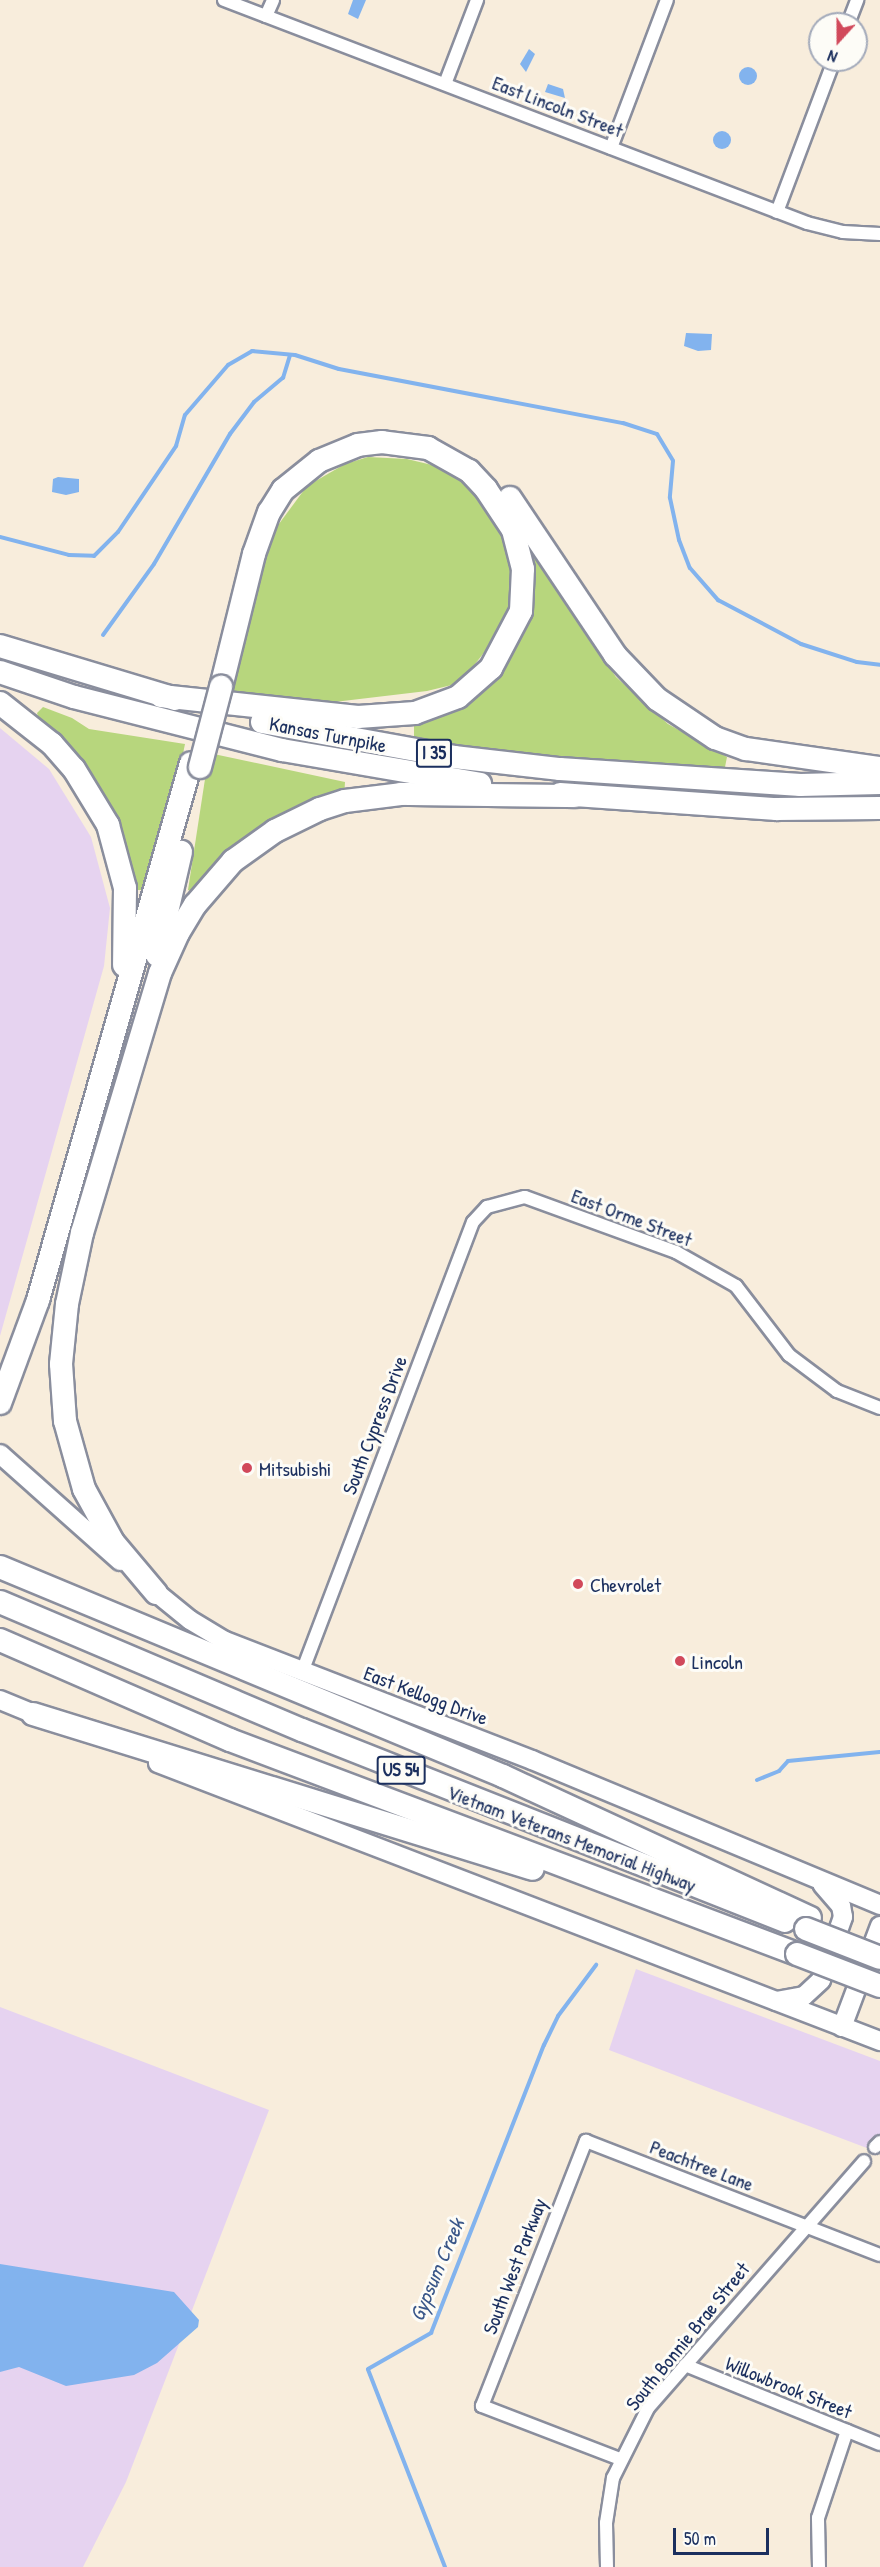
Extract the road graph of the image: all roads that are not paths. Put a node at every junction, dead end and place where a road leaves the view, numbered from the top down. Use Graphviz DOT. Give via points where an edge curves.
graph roads {
  1 [pos="224,0"];
  2 [pos="273,0"];
  3 [pos="477,0"];
  4 [pos="667,0"];
  5 [pos="266,16"];
  6 [pos="830,72"];
  7 [pos="445,84"];
  8 [pos="611,148"];
  9 [pos="777,212"];
  10 [pos="880,234"];
  11 [pos="0,646"];
  12 [pos="0,672"];
  13 [pos="216,686"];
  14 [pos="161,696"];
  15 [pos="0,703"];
  16 [pos="196,765"];
  17 [pos="880,768"];
  18 [pos="880,783"];
  19 [pos="574,796"];
  20 [pos="880,808"];
  21 [pos="121,1010"];
  22 [pos="135,1056"];
  23 [pos="497,1204"];
  24 [pos="0,1403"];
  25 [pos="880,1408"];
  26 [pos="0,1454"];
  27 [pos="0,1567"];
  28 [pos="156,1593"];
  29 [pos="0,1602"];
  30 [pos="0,1640"];
  31 [pos="302,1672"];
  32 [pos="0,1700"];
  33 [pos="33,1714"];
  34 [pos="819,1881"];
  35 [pos="880,1905"];
  36 [pos="808,1924"];
  37 [pos="880,1926"];
  38 [pos="758,1939"];
  39 [pos="880,1951"];
  40 [pos="880,1958"];
  41 [pos="880,1986"];
  42 [pos="774,2001"];
  43 [pos="842,2027"];
  44 [pos="880,2041"];
  45 [pos="586,2140"];
  46 [pos="864,2161"];
  47 [pos="804,2225"];
  48 [pos="880,2254"];
  49 [pos="685,2365"];
  50 [pos="847,2431"];
  51 [pos="880,2444"];
  52 [pos="620,2459"];
  53 [pos="607,2567"];
  54 [pos="819,2567"];
  1 -- 5 [label="street, East Lincoln Street"];
  2 -- 5 [label="street"];
  3 -- 7 [label="street"];
  4 -- 8 [label="street"];
  5 -- 7 [label="street, East Lincoln Street"];
  6 -- 9 [label="street"];
  7 -- 8 [label="street, East Lincoln Street"];
  8 -- 9 [label="street, East Lincoln Street"];
  9 -- 10 [label="street, East Lincoln Street" via="833,231"];
  11 -- 14 [label="highway, Kansas Turnpike / I 35"];
  12 -- 19 [label="highway, Kansas Turnpike / I 35" via="96,703 282,750"];
  13 -- 14 [label="highway" via="269,512 283,490 319,461 358,445 382,442 428,448 469,471 513,530 523,569 521,612 491,668 458,697 414,713 358,717"];
  13 -- 16 [label="highway"];
  13 -- 17 [label="highway" via="247,534 268,491 304,455 323,444 368,431 417,432 441,439 463,452 503,488 615,655 657,699 715,738 746,749"];
  14 -- 18 [label="highway, Kansas Turnpike / I 35" via="249,719 454,757 682,780"];
  15 -- 21 [label="highway" via="52,744 74,769 108,825 118,855 126,912"];
  16 -- 21 [label="highway"];
  16 -- 22 [label="highway"];
  19 -- 20 [label="highway, Kansas Turnpike / I 35" via="777,809"];
  19 -- 22 [label="highway" via="401,794 320,809 275,831 233,861 195,905 160,973"];
  21 -- 24 [label="highway" via="38,1300"];
  22 -- 28 [label="highway" via="73,1269 62,1340 61,1384 72,1454 89,1499 113,1542"];
  23 -- 25 [label="street, East Orme Street" via="525,1197 676,1252 735,1286 789,1354 837,1391"];
  23 -- 31 [label="street, South Cypress Drive" via="487,1207 473,1222"];
  26 -- 28 [label="main road, East Kellogg Drive"];
  27 -- 36 [label="highway" via="514,1781"];
  28 -- 31 [label="main road, East Kellogg Drive" via="225,1641"];
  29 -- 36 [label="highway, Vietnam Veterans Memorial Highway / US 54" via="302,1730"];
  30 -- 38 [label="highway, Vietnam Veterans Memorial Highway / US 54" via="230,1740"];
  31 -- 34 [label="main road, East Kellogg Drive" via="532,1760"];
  32 -- 33 [label="main road"];
  33 -- 38 [label="highway"];
  33 -- 42 [label="main road"];
  34 -- 35 [label="main road, East Kellogg Drive"];
  34 -- 42 [label="main road" via="841,1906 842,1928 814,1989 791,2000"];
  36 -- 39 [label="highway"];
  36 -- 40 [label="highway, Vietnam Veterans Memorial Highway / US 54, bridge"];
  37 -- 43 [label="main road"];
  38 -- 41 [label="highway, Vietnam Veterans Memorial Highway / US 54, bridge"];
  42 -- 43 [label="main road"];
  43 -- 44 [label="main road"];
  45 -- 47 [label="street, Peachtree Lane"];
  45 -- 52 [label="street, South West Parkway" via="482,2406"];
  46 -- 47 [label="street, South Bonnie Brae Street"];
  47 -- 48 [label="street, Peachtree Lane"];
  47 -- 49 [label="street, South Bonnie Brae Street"];
  49 -- 50 [label="street, Willowbrook Street"];
  49 -- 52 [label="street, South Bonnie Brae Street" via="648,2408"];
  50 -- 51 [label="street, Willowbrook Street"];
  50 -- 54 [label="street" via="818,2518"];
  52 -- 53 [label="street, South Bonnie Brae Street" via="606,2523"];
}
